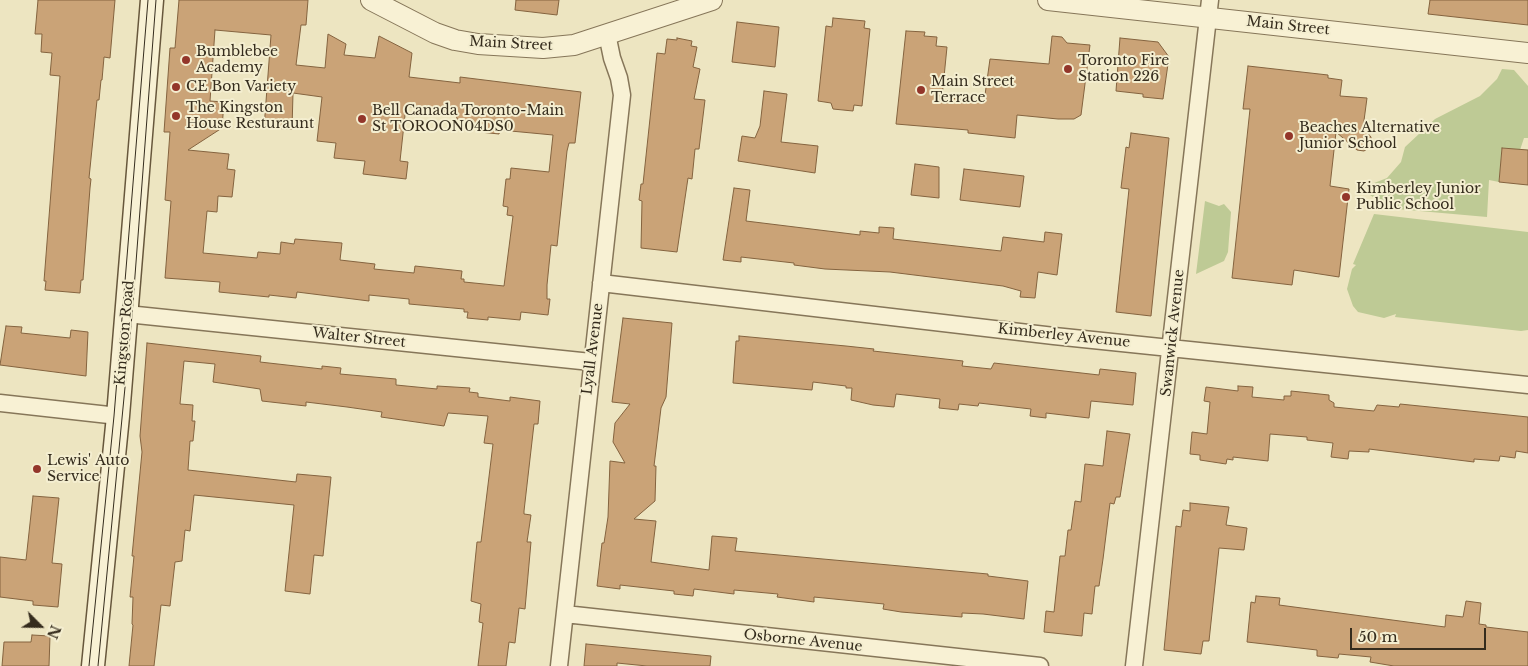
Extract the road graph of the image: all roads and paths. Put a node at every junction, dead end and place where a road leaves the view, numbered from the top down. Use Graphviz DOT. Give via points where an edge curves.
graph roads {
  1 [pos="152,0"];
  2 [pos="371,0"];
  3 [pos="712,0"];
  4 [pos="1048,0"];
  5 [pos="1209,9"];
  6 [pos="607,34"];
  7 [pos="1528,53"];
  8 [pos="601,283"];
  9 [pos="127,314"];
  10 [pos="1171,348"];
  11 [pos="591,362"];
  12 [pos="1528,385"];
  13 [pos="0,403"];
  14 [pos="118,416"];
  15 [pos="565,614"];
  16 [pos="93,666"];
  17 [pos="559,666"];
  18 [pos="1040,666"];
  19 [pos="1134,666"];
  1 -- 9 [label="main road, Kingston Road"];
  2 -- 6 [label="street, Main Street" via="435,33 478,44 543,48 574,45"];
  3 -- 6 [label="street, Main Street"];
  4 -- 5 [label="street, Main Street"];
  5 -- 7 [label="street, Main Street"];
  5 -- 10 [label="street, Swanwick Avenue"];
  6 -- 8 [label="street, Lyall Avenue" via="622,95"];
  8 -- 10 [label="street, Kimberley Avenue"];
  8 -- 11 [label="street, Lyall Avenue"];
  9 -- 11 [label="street, Walter Street"];
  9 -- 14 [label="main road, Kingston Road"];
  10 -- 12 [label="street, Kimberley Avenue"];
  10 -- 19 [label="street, Swanwick Avenue"];
  11 -- 15 [label="street, Lyall Avenue"];
  13 -- 14 [label="street"];
  14 -- 16 [label="main road, Kingston Road"];
  15 -- 17 [label="street, Lyall Avenue"];
  15 -- 18 [label="street, Osborne Avenue"];
}
